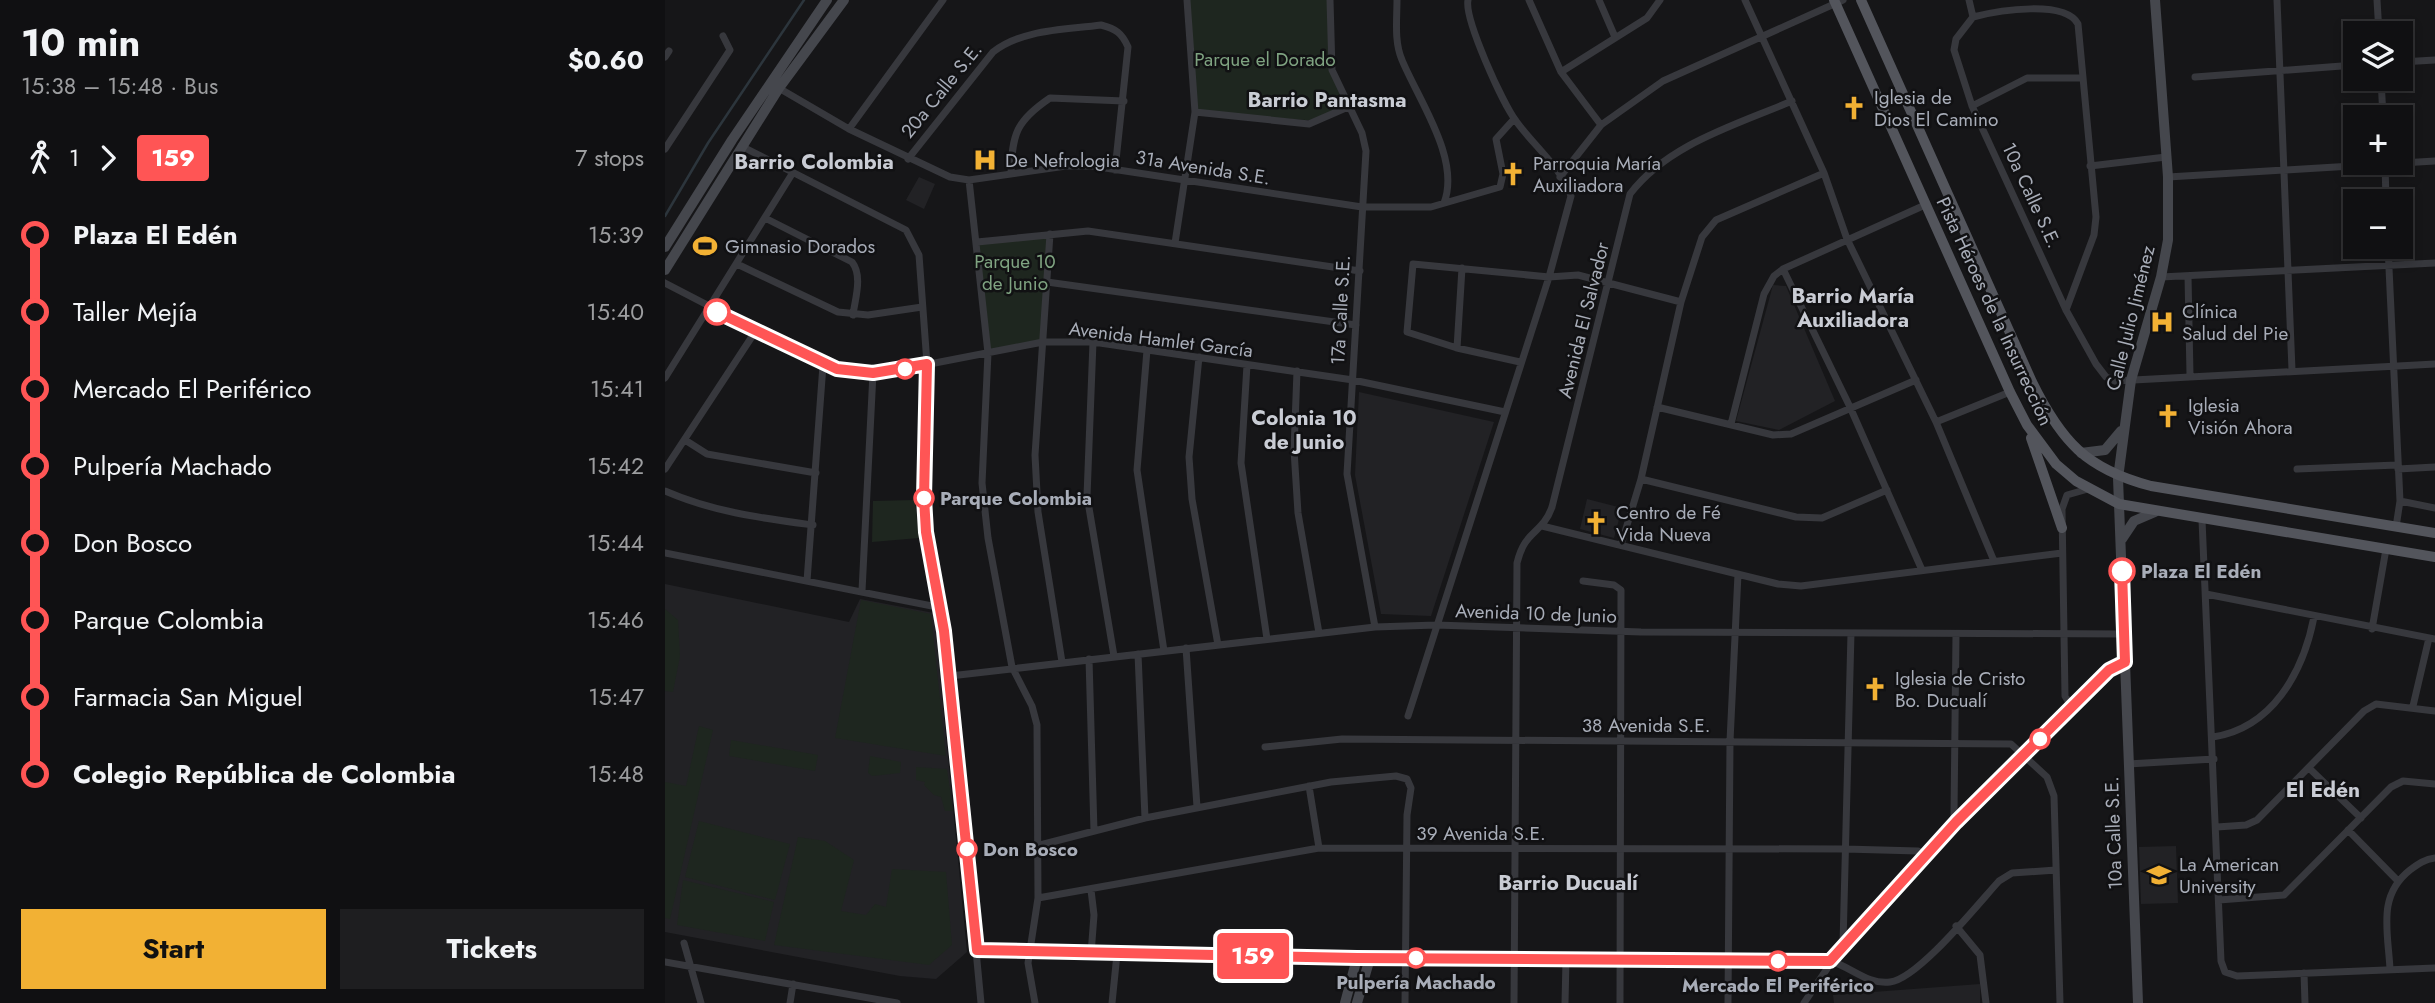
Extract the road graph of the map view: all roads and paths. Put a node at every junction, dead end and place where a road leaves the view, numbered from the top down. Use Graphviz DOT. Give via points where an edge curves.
graph roads {
  1 [pos="827,0"];
  2 [pos="844,0"];
  3 [pos="943,0"];
  4 [pos="1187,0"];
  5 [pos="1330,0"];
  6 [pos="1397,0"];
  7 [pos="1468,0"];
  8 [pos="1529,0"];
  9 [pos="1598,0"];
  10 [pos="1660,0"];
  11 [pos="1745,0"];
  12 [pos="1861,0"];
  13 [pos="1969,0"];
  14 [pos="2155,0"];
  15 [pos="2277,0"];
  16 [pos="2377,0"];
  17 [pos="1838,1"];
  18 [pos="1973,17"];
  19 [pos="2378,21"];
  20 [pos="723,36"];
  21 [pos="1615,37"];
  22 [pos="1762,38"];
  23 [pos="2435,60"];
  24 [pos="2413,61"];
  25 [pos="2343,66"];
  26 [pos="2280,69"];
  27 [pos="1561,72"];
  28 [pos="2195,76"];
  29 [pos="2081,78"];
  30 [pos="774,86"];
  31 [pos="1792,101"];
  32 [pos="1124,102"];
  33 [pos="1972,106"];
  34 [pos="1347,107"];
  35 [pos="1195,112"];
  36 [pos="1514,119"];
  37 [pos="1601,125"];
  38 [pos="849,129"];
  39 [pos="741,146"];
  40 [pos="665,149"];
  41 [pos="2166,157"];
  42 [pos="908,159"];
  43 [pos="2413,162"];
  44 [pos="2435,162"];
  45 [pos="2343,165"];
  46 [pos="2090,166"];
  47 [pos="2284,169"];
  48 [pos="1115,170"];
  49 [pos="1824,173"];
  50 [pos="792,174"];
  51 [pos="1011,174"];
  52 [pos="1560,177"];
  53 [pos="2168,177"];
  54 [pos="969,180"];
  55 [pos="1184,181"];
  56 [pos="1444,203"];
  57 [pos="1925,205"];
  58 [pos="1363,207"];
  59 [pos="765,218"];
  60 [pos="1050,234"];
  61 [pos="1847,239"];
  62 [pos="978,242"];
  63 [pos="1175,243"];
  64 [pos="665,247"];
  65 [pos="2389,259"];
  66 [pos="2435,263"];
  67 [pos="737,264"];
  68 [pos="2389,266"];
  69 [pos="1462,268"];
  70 [pos="1783,269"];
  71 [pos="665,270"];
  72 [pos="2289,270"];
  73 [pos="1360,271"];
  74 [pos="2188,276"];
  75 [pos="1549,277"];
  76 [pos="2161,277"];
  77 [pos="1047,282"];
  78 [pos="665,283"];
  79 [pos="1608,283"];
  80 [pos="1681,302"];
  81 [pos="922,307"];
  82 [pos="709,308"];
  83 [pos="2066,310"];
  84 [pos="853,315"];
  85 [pos="1356,325"];
  86 [pos="755,332"];
  87 [pos="1043,342"];
  88 [pos="1093,342"];
  89 [pos="1457,348"];
  90 [pos="1147,350"];
  91 [pos="988,353"];
  92 [pos="1199,357"];
  93 [pos="1520,362"];
  94 [pos="927,364"];
  95 [pos="2435,364"];
  96 [pos="823,365"];
  97 [pos="1247,365"];
  98 [pos="2393,366"];
  99 [pos="2292,370"];
  100 [pos="1297,371"];
  101 [pos="873,373"];
  102 [pos="2190,375"];
  103 [pos="665,378"];
  104 [pos="1353,380"];
  105 [pos="1916,380"];
  106 [pos="2131,380"];
  107 [pos="2010,392"];
  108 [pos="1850,407"];
  109 [pos="1657,408"];
  110 [pos="1505,412"];
  111 [pos="1936,422"];
  112 [pos="1731,424"];
  113 [pos="2027,425"];
  114 [pos="2123,428"];
  115 [pos="685,440"];
  116 [pos="2081,453"];
  117 [pos="2398,467"];
  118 [pos="2435,467"];
  119 [pos="2297,469"];
  120 [pos="665,470"];
  121 [pos="816,473"];
  122 [pos="2119,478"];
  123 [pos="1641,479"];
  124 [pos="2090,489"];
  125 [pos="665,491"];
  126 [pos="1887,491"];
  127 [pos="2400,501"];
  128 [pos="2119,504"];
  129 [pos="2435,508"];
  130 [pos="2155,512"];
  131 [pos="2202,520"];
  132 [pos="813,525"];
  133 [pos="1542,526"];
  134 [pos="2396,527"];
  135 [pos="2062,528"];
  136 [pos="2435,533"];
  137 [pos="2122,539"];
  138 [pos="1622,545"];
  139 [pos="2386,549"];
  140 [pos="665,552"];
  141 [pos="2062,553"];
  142 [pos="2435,557"];
  143 [pos="1994,561"];
  144 [pos="1922,570"];
  145 [pos="1738,574"];
  146 [pos="1583,581"];
  147 [pos="807,582"];
  148 [pos="862,591"];
  149 [pos="2206,594"];
  150 [pos="941,608"];
  151 [pos="2314,617"];
  152 [pos="1436,625"];
  153 [pos="1375,627"];
  154 [pos="1516,629"];
  155 [pos="2372,629"];
  156 [pos="1622,632"];
  157 [pos="1736,632"];
  158 [pos="1319,633"];
  159 [pos="1851,633"];
  160 [pos="1956,634"];
  161 [pos="2124,634"];
  162 [pos="2062,636"];
  163 [pos="1267,639"];
  164 [pos="2432,639"];
  165 [pos="1218,645"];
  166 [pos="1186,648"];
  167 [pos="1164,651"];
  168 [pos="1138,654"];
  169 [pos="1114,656"];
  170 [pos="1089,659"];
  171 [pos="1062,662"];
  172 [pos="2125,662"];
  173 [pos="1012,667"];
  174 [pos="950,676"];
  175 [pos="2071,706"];
  176 [pos="2413,706"];
  177 [pos="2435,711"];
  178 [pos="1408,716"];
  179 [pos="2213,737"];
  180 [pos="1621,740"];
  181 [pos="1517,741"];
  182 [pos="1730,741"];
  183 [pos="1954,743"];
  184 [pos="1847,744"];
  185 [pos="1265,747"];
  186 [pos="2025,754"];
  187 [pos="2214,759"];
  188 [pos="2128,764"];
  189 [pos="2310,769"];
  190 [pos="2435,784"];
  191 [pos="1309,786"];
  192 [pos="1197,807"];
  193 [pos="1145,818"];
  194 [pos="2361,818"];
  195 [pos="1956,822"];
  196 [pos="2217,827"];
  197 [pos="2348,830"];
  198 [pos="1094,831"];
  199 [pos="1040,845"];
  200 [pos="1319,848"];
  201 [pos="1514,848"];
  202 [pos="1407,849"];
  203 [pos="1621,849"];
  204 [pos="1845,849"];
  205 [pos="1729,850"];
  206 [pos="1927,855"];
  207 [pos="2435,858"];
  208 [pos="2056,870"];
  209 [pos="2397,880"];
  210 [pos="1091,890"];
  211 [pos="1038,898"];
  212 [pos="2219,900"];
  213 [pos="1956,926"];
  214 [pos="684,943"];
  215 [pos="1843,945"];
  216 [pos="977,950"];
  217 [pos="1030,953"];
  218 [pos="1091,954"];
  219 [pos="1117,954"];
  220 [pos="1405,957"];
  221 [pos="1357,958"];
  222 [pos="1370,958"];
  223 [pos="1514,959"];
  224 [pos="1566,960"];
  225 [pos="1620,960"];
  226 [pos="1728,960"];
  227 [pos="1830,961"];
  228 [pos="665,962"];
  229 [pos="688,966"];
  230 [pos="2435,968"];
  231 [pos="2390,969"];
  232 [pos="2304,973"];
  233 [pos="793,984"];
  234 [pos="979,988"];
  235 [pos="701,1003"];
  236 [pos="790,1003"];
  237 [pos="897,1003"];
  238 [pos="973,1003"];
  239 [pos="981,1003"];
  240 [pos="1034,1003"];
  241 [pos="1112,1003"];
  242 [pos="1345,1003"];
  243 [pos="1357,1003"];
  244 [pos="1405,1003"];
  245 [pos="1514,1003"];
  246 [pos="1565,1003"];
  247 [pos="1619,1003"];
  248 [pos="1728,1003"];
  249 [pos="1804,1003"];
  250 [pos="1986,1003"];
  251 [pos="2060,1003"];
  252 [pos="2138,1003"];
  253 [pos="2305,1003"];
  1 -- 30 [label="main road"];
  2 -- 30 [label="main road"];
  3 -- 38 [label="street"];
  4 -- 35 [label="street"];
  5 -- 34 [label="street, 17a Calle S.E." via="1332,70"];
  6 -- 56 [label="street" via="1401,57 1433,123 1444,161 1448,180"];
  7 -- 36 [label="street" via="1469,21"];
  8 -- 27 [label="street"];
  9 -- 21 [label="street"];
  10 -- 21 [label="street" via="1647,18"];
  11 -- 22 [label="street"];
  12 -- 116 [label="main road, Pista Héroes de la Insurrección" via="2032,382 2059,432"];
  13 -- 18 [label="street"];
  14 -- 41 [label="main road, Calle Julio Jiménez"];
  15 -- 26 [label="street"];
  16 -- 19 [label="street"];
  17 -- 22 [label="street"];
  17 -- 57 [label="main road, Pista Héroes de la Insurrección"];
  18 -- 29 [label="street" via="2021,5 2062,5 2075,16"];
  18 -- 33 [label="street, 10a Calle S.E." via="1956,39 1954,50"];
  20 -- 40 [label="street" via="730,50"];
  21 -- 27 [label="street"];
  22 -- 31 [label="street"];
  22 -- 37 [label="street" via="1663,81"];
  23 -- 24 [label="street"];
  25 -- 26 [label="street"];
  26 -- 28 [label="street"];
  26 -- 47 [label="street"];
  27 -- 37 [label="street"];
  29 -- 33 [label="street" via="2027,78"];
  29 -- 46 [label="street"];
  30 -- 38 [label="street, 31a Avenida S.E."];
  30 -- 39 [label="main road"];
  30 -- 64 [label="main road"];
  31 -- 49 [label="street"];
  31 -- 79 [label="street, Avenida El Salvador" via="1674,153 1643,177 1630,194"];
  32 -- 42 [label="street, 20a Calle S.E." via="1128,47 1115,28 1101,25 1019,36 993,52"];
  32 -- 48 [label="street"];
  32 -- 51 [label="street" via="1050,98 1021,122 1012,141"];
  33 -- 83 [label="street, 10a Calle S.E."];
  34 -- 35 [label="street" via="1309,124"];
  34 -- 58 [label="street, 17a Calle S.E." via="1362,133 1366,152"];
  35 -- 55 [label="street"];
  36 -- 52 [label="street"];
  36 -- 56 [label="street, 31a Avenida S.E." via="1496,139 1503,174 1500,187"];
  37 -- 52 [label="street"];
  38 -- 42 [label="street, 31a Avenida S.E."];
  39 -- 50 [label="street"];
  39 -- 71 [label="main road"];
  41 -- 46 [label="street"];
  41 -- 53 [label="main road, Calle Julio Jiménez"];
  42 -- 54 [label="street, 31a Avenida S.E."];
  43 -- 44 [label="street"];
  45 -- 47 [label="street"];
  46 -- 83 [label="street" via="2094,235"];
  47 -- 53 [label="street"];
  47 -- 72 [label="street"];
  48 -- 51 [label="street, 31a Avenida S.E." via="1066,166"];
  48 -- 55 [label="street, 31a Avenida S.E."];
  49 -- 61 [label="street"];
  49 -- 80 [label="street" via="1716,220 1702,237"];
  50 -- 59 [label="street"];
  50 -- 81 [label="street" via="906,230 919,255"];
  51 -- 54 [label="street, 31a Avenida S.E."];
  52 -- 75 [label="street" via="1571,196"];
  53 -- 76 [label="main road, Calle Julio Jiménez" via="2168,240"];
  54 -- 62 [label="street"];
  55 -- 58 [label="street, 31a Avenida S.E."];
  55 -- 63 [label="street"];
  56 -- 58 [label="street, 31a Avenida S.E." via="1417,208"];
  57 -- 61 [label="street"];
  57 -- 107 [label="main road, Pista Héroes de la Insurrección"];
  58 -- 73 [label="street, 17a Calle S.E."];
  59 -- 67 [label="street"];
  59 -- 84 [label="street" via="852,262 857,277"];
  60 -- 62 [label="street"];
  60 -- 63 [label="street" via="1089,231"];
  60 -- 77 [label="street"];
  61 -- 70 [label="street"];
  61 -- 105 [label="street"];
  62 -- 91 [label="street"];
  63 -- 73 [label="street"];
  65 -- 68 [label="street"];
  66 -- 68 [label="street"];
  67 -- 82 [label="street"];
  67 -- 84 [label="street"];
  68 -- 72 [label="street"];
  68 -- 98 [label="street"];
  69 -- 75 [label="street"];
  69 -- 89 [label="street"];
  69 -- 89 [label="street" via="1413,264 1407,332"];
  70 -- 108 [label="street"];
  70 -- 112 [label="street" via="1764,293"];
  72 -- 74 [label="street"];
  72 -- 99 [label="street"];
  73 -- 85 [label="street, 17a Calle S.E."];
  74 -- 76 [label="street"];
  74 -- 102 [label="street"];
  75 -- 79 [label="street" via="1577,275"];
  75 -- 93 [label="street"];
  76 -- 106 [label="main road, Calle Julio Jiménez"];
  77 -- 85 [label="street"];
  77 -- 87 [label="street"];
  78 -- 82 [label="street, Avenida Hamlet García"];
  79 -- 80 [label="street"];
  79 -- 133 [label="street, Avenida El Salvador" via="1552,507"];
  80 -- 109 [label="street"];
  81 -- 84 [label="street"];
  81 -- 94 [label="street"];
  82 -- 86 [label="street, Avenida Hamlet García"];
  82 -- 103 [label="street"];
  83 -- 106 [label="street, 10a Calle S.E." via="2106,377"];
  85 -- 104 [label="street, 17a Calle S.E."];
  86 -- 96 [label="street, Avenida Hamlet García"];
  86 -- 115 [label="street"];
  87 -- 88 [label="street, Avenida Hamlet García"];
  87 -- 91 [label="street, Avenida Hamlet García"];
  87 -- 171 [label="street" via="1035,455 1038,512"];
  88 -- 90 [label="street, Avenida Hamlet García"];
  88 -- 169 [label="street" via="1087,496"];
  89 -- 93 [label="street"];
  90 -- 92 [label="street, Avenida Hamlet García"];
  90 -- 167 [label="street" via="1137,470"];
  91 -- 94 [label="street, Avenida Hamlet García"];
  91 -- 173 [label="street" via="982,483"];
  92 -- 97 [label="street, Avenida Hamlet García"];
  92 -- 165 [label="street" via="1189,457"];
  93 -- 110 [label="street"];
  94 -- 101 [label="street, Avenida Hamlet García"];
  94 -- 150 [label="street" via="924,498"];
  95 -- 98 [label="street"];
  96 -- 101 [label="street, Avenida Hamlet García"];
  96 -- 121 [label="street"];
  97 -- 100 [label="street, Avenida Hamlet García"];
  97 -- 163 [label="street" via="1241,463"];
  98 -- 99 [label="street"];
  98 -- 117 [label="street"];
  99 -- 102 [label="street"];
  100 -- 104 [label="street, Avenida Hamlet García"];
  100 -- 158 [label="street" via="1294,450 1298,513"];
  101 -- 148 [label="street"];
  102 -- 106 [label="street"];
  104 -- 110 [label="street, Avenida Hamlet García"];
  104 -- 153 [label="street, 17a Calle S.E." via="1347,474"];
  105 -- 108 [label="street"];
  105 -- 111 [label="street"];
  106 -- 114 [label="main road, Calle Julio Jiménez"];
  107 -- 111 [label="street"];
  107 -- 113 [label="main road, Pista Héroes de la Insurrección"];
  108 -- 112 [label="street" via="1790,433 1773,435"];
  108 -- 126 [label="street"];
  109 -- 112 [label="street"];
  109 -- 123 [label="street"];
  110 -- 152 [label="street"];
  111 -- 143 [label="street"];
  113 -- 124 [label="main road, Pista Héroes de la Insurrección" via="2056,464"];
  113 -- 135 [label="main road"];
  114 -- 116 [label="main road" via="2106,449"];
  114 -- 122 [label="main road, Calle Julio Jiménez"];
  115 -- 120 [label="street"];
  115 -- 121 [label="street" via="707,454"];
  116 -- 122 [label="main road, Pista Héroes de la Insurrección"];
  117 -- 118 [label="street"];
  117 -- 119 [label="street"];
  117 -- 127 [label="street"];
  121 -- 132 [label="street"];
  122 -- 128 [label="main road, Calle Julio Jiménez"];
  122 -- 134 [label="main road, Pista Héroes de la Insurrección"];
  123 -- 126 [label="street" via="1796,517 1822,518"];
  123 -- 138 [label="street"];
  124 -- 128 [label="main road, Pista Héroes de la Insurrección"];
  124 -- 135 [label="street" via="2065,497"];
  125 -- 132 [label="street" via="728,514"];
  126 -- 144 [label="street"];
  127 -- 129 [label="street"];
  127 -- 134 [label="street"];
  128 -- 130 [label="main road, Pista Héroes de la Insurrección"];
  128 -- 137 [label="main road, Calle Julio Jiménez"];
  130 -- 131 [label="main road, Pista Héroes de la Insurrección"];
  130 -- 137 [label="main road" via="2134,521"];
  131 -- 139 [label="main road, Pista Héroes de la Insurrección"];
  131 -- 149 [label="street"];
  132 -- 147 [label="street"];
  133 -- 138 [label="street"];
  133 -- 154 [label="street, Avenida El Salvador" via="1521,546"];
  134 -- 136 [label="main road, Pista Héroes de la Insurrección"];
  135 -- 141 [label="street"];
  137 -- 161 [label="main road, 10a Calle S.E."];
  138 -- 145 [label="street"];
  139 -- 142 [label="main road, Pista Héroes de la Insurrección"];
  139 -- 155 [label="street"];
  140 -- 147 [label="street"];
  141 -- 143 [label="street"];
  141 -- 162 [label="street"];
  143 -- 144 [label="street"];
  144 -- 145 [label="street" via="1801,586"];
  145 -- 157 [label="street"];
  146 -- 156 [label="street" via="1619,586"];
  147 -- 148 [label="street"];
  148 -- 150 [label="street"];
  149 -- 151 [label="street"];
  149 -- 179 [label="street"];
  150 -- 174 [label="street"];
  151 -- 155 [label="street"];
  151 -- 179 [label="street" via="2301,664 2287,688 2250,726"];
  152 -- 153 [label="street, Avenida 10 de Junio"];
  152 -- 154 [label="street, Avenida 10 de Junio"];
  152 -- 178 [label="street"];
  153 -- 158 [label="street, Avenida 10 de Junio"];
  154 -- 156 [label="street, Avenida 10 de Junio"];
  154 -- 181 [label="street, Avenida El Salvador"];
  155 -- 164 [label="street"];
  156 -- 157 [label="street, Avenida 10 de Junio"];
  156 -- 180 [label="street"];
  157 -- 159 [label="street, Avenida 10 de Junio"];
  157 -- 182 [label="street"];
  158 -- 163 [label="street, Avenida 10 de Junio"];
  159 -- 160 [label="street, Avenida 10 de Junio"];
  159 -- 184 [label="street"];
  160 -- 162 [label="street, Avenida 10 de Junio"];
  160 -- 183 [label="street"];
  161 -- 162 [label="street, Avenida 10 de Junio"];
  161 -- 172 [label="main road, 10a Calle S.E."];
  162 -- 175 [label="street" via="2065,696"];
  163 -- 165 [label="street, Avenida 10 de Junio"];
  164 -- 176 [label="street"];
  165 -- 166 [label="street, Avenida 10 de Junio"];
  166 -- 167 [label="street, Avenida 10 de Junio"];
  166 -- 192 [label="street"];
  167 -- 168 [label="street, Avenida 10 de Junio"];
  168 -- 169 [label="street, Avenida 10 de Junio"];
  168 -- 193 [label="street"];
  169 -- 170 [label="street, Avenida 10 de Junio"];
  170 -- 171 [label="street, Avenida 10 de Junio"];
  170 -- 198 [label="street"];
  171 -- 173 [label="street, Avenida 10 de Junio"];
  172 -- 175 [label="street" via="2113,666"];
  172 -- 188 [label="main road, 10a Calle S.E."];
  173 -- 174 [label="street, Avenida 10 de Junio"];
  173 -- 199 [label="street" via="1037,725"];
  174 -- 216 [label="street"];
  175 -- 186 [label="street"];
  176 -- 177 [label="street"];
  176 -- 189 [label="street" via="2376,704 2364,711"];
  179 -- 187 [label="street"];
  180 -- 181 [label="street, 38 Avenida S.E."];
  180 -- 182 [label="street, 38 Avenida S.E."];
  180 -- 203 [label="street"];
  181 -- 185 [label="street, 38 Avenida S.E." via="1342,739"];
  181 -- 201 [label="street, Avenida El Salvador"];
  182 -- 184 [label="street, 38 Avenida S.E."];
  182 -- 205 [label="street"];
  183 -- 184 [label="street, 38 Avenida S.E."];
  183 -- 186 [label="street, 38 Avenida S.E." via="2011,744"];
  183 -- 195 [label="street"];
  184 -- 204 [label="street"];
  186 -- 195 [label="street"];
  186 -- 208 [label="street" via="2047,777 2054,796"];
  187 -- 188 [label="street"];
  187 -- 196 [label="street"];
  188 -- 252 [label="main road, 10a Calle S.E."];
  189 -- 194 [label="street"];
  189 -- 196 [label="street" via="2257,820"];
  190 -- 194 [label="street" via="2403,781"];
  191 -- 192 [label="street"];
  191 -- 200 [label="street"];
  191 -- 202 [label="street" via="1396,776 1407,779 1411,788"];
  192 -- 193 [label="street"];
  193 -- 198 [label="street"];
  194 -- 197 [label="street"];
  195 -- 206 [label="street"];
  196 -- 212 [label="street"];
  197 -- 209 [label="street"];
  197 -- 212 [label="street" via="2284,895"];
  198 -- 199 [label="street"];
  199 -- 211 [label="street"];
  200 -- 202 [label="street, 39 Avenida S.E."];
  200 -- 210 [label="street, 39 Avenida S.E."];
  201 -- 202 [label="street, 39 Avenida S.E."];
  201 -- 203 [label="street, 39 Avenida S.E."];
  201 -- 223 [label="street, Avenida El Salvador"];
  202 -- 220 [label="street"];
  203 -- 205 [label="street, 39 Avenida S.E."];
  203 -- 225 [label="street"];
  204 -- 205 [label="street, 39 Avenida S.E."];
  204 -- 206 [label="street, 39 Avenida S.E."];
  204 -- 215 [label="street"];
  205 -- 226 [label="street"];
  206 -- 215 [label="street"];
  207 -- 209 [label="street"];
  208 -- 213 [label="street" via="2012,873"];
  208 -- 251 [label="street"];
  209 -- 231 [label="street" via="2387,911"];
  210 -- 211 [label="street, 39 Avenida S.E."];
  210 -- 218 [label="street"];
  211 -- 217 [label="street"];
  212 -- 232 [label="street" via="2225,972 2238,976"];
  213 -- 227 [label="street" via="1915,971 1890,982 1867,978"];
  213 -- 250 [label="street" via="1980,956"];
  214 -- 229 [label="street"];
  215 -- 227 [label="street"];
  216 -- 217 [label="street"];
  216 -- 234 [label="street"];
  217 -- 218 [label="street"];
  217 -- 240 [label="street"];
  218 -- 219 [label="street"];
  219 -- 221 [label="street"];
  219 -- 241 [label="street"];
  220 -- 222 [label="street"];
  220 -- 223 [label="street"];
  220 -- 244 [label="street"];
  221 -- 222 [label="street"];
  221 -- 242 [label="main road"];
  222 -- 243 [label="main road"];
  223 -- 224 [label="street"];
  223 -- 245 [label="street, Avenida El Salvador"];
  224 -- 225 [label="street"];
  224 -- 246 [label="street"];
  225 -- 226 [label="street"];
  225 -- 247 [label="street"];
  226 -- 227 [label="street"];
  226 -- 248 [label="street"];
  227 -- 249 [label="street"];
  228 -- 229 [label="street"];
  229 -- 233 [label="street"];
  229 -- 235 [label="street"];
  230 -- 231 [label="street"];
  231 -- 232 [label="street"];
  232 -- 253 [label="street"];
  233 -- 236 [label="street"];
  233 -- 237 [label="street"];
  234 -- 238 [label="street"];
  234 -- 239 [label="street"];
}
